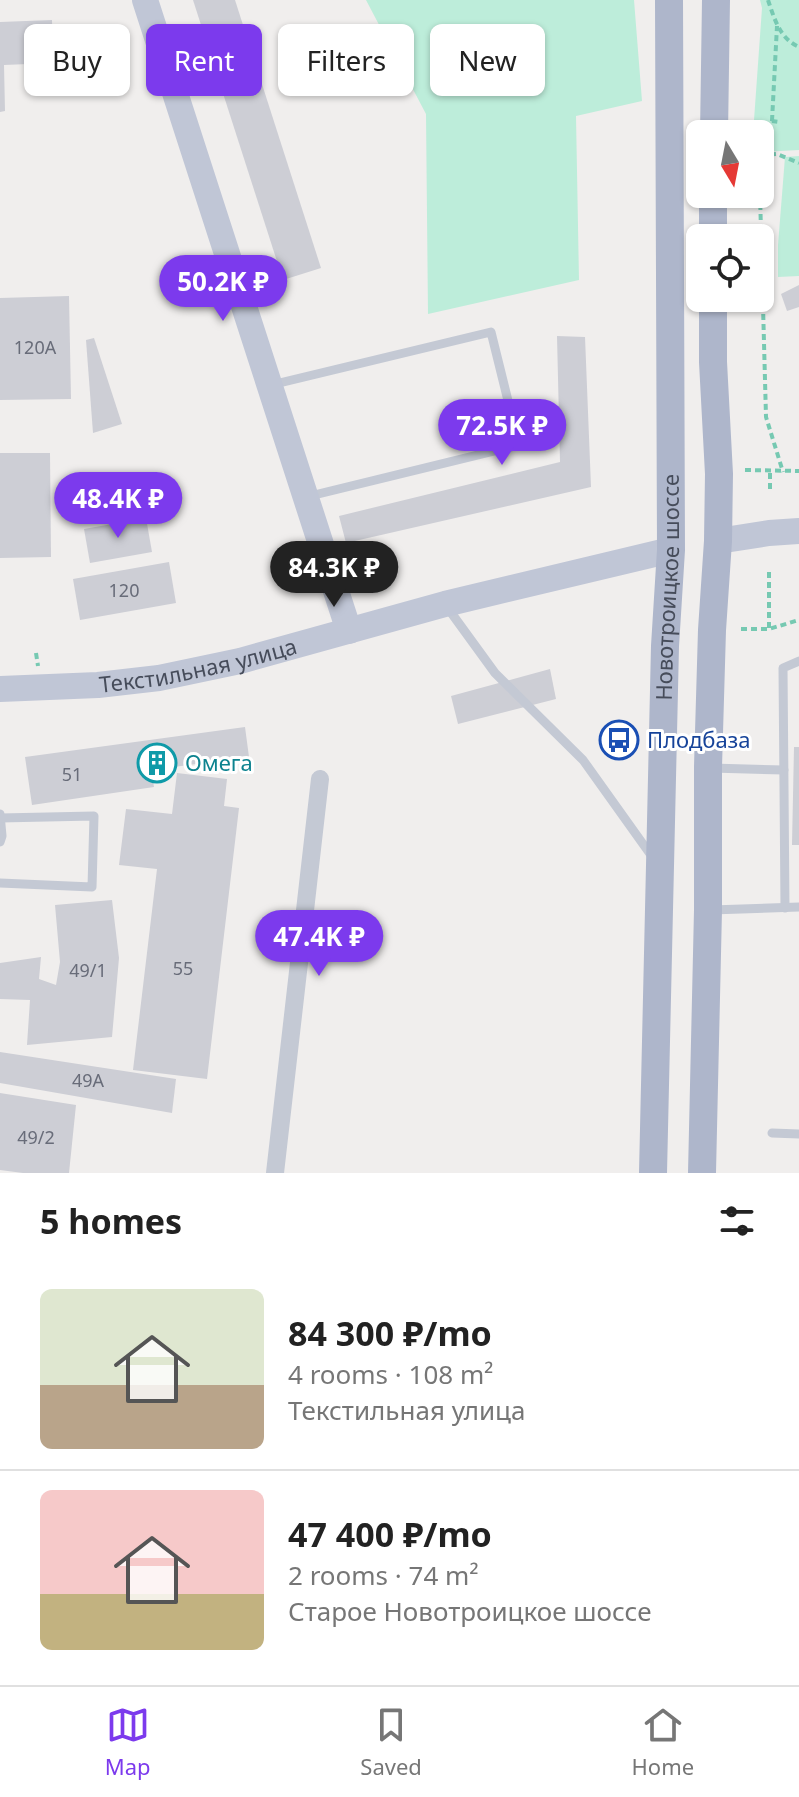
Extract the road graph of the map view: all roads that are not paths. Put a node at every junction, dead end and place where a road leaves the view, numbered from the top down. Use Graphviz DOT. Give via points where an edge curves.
graph roads {
  1 [pos="145,0"];
  2 [pos="669,0"];
  3 [pos="716,0"];
  4 [pos="714,120"];
  5 [pos="713,312"];
  6 [pos="269,386"];
  7 [pos="307,497"];
  8 [pos="799,531"];
  9 [pos="718,541"];
  10 [pos="671,550"];
  11 [pos="445,604"];
  12 [pos="349,631"];
  13 [pos="799,661"];
  14 [pos="0,689"];
  15 [pos="708,767"];
  16 [pos="784,770"];
  17 [pos="320,779"];
  18 [pos="0,816"];
  19 [pos="0,842"];
  20 [pos="661,870"];
  21 [pos="0,883"];
  22 [pos="799,907"];
  23 [pos="785,908"];
  24 [pos="708,910"];
  25 [pos="772,1133"];
  26 [pos="799,1134"];
  27 [pos="275,1173"];
  28 [pos="653,1173"];
  29 [pos="702,1173"];
  1 -- 6 [label="main road"];
  2 -- 10 [label="main road, Новотроицкое шоссе"];
  3 -- 4 [label="main road"];
  5 -- 9 [label="main road"];
  6 -- 7 [label="main road"];
  6 -- 7 [label="lane" via="491,332 519,445"];
  7 -- 12 [label="main road"];
  8 -- 9 [label="main road"];
  9 -- 10 [label="main road, Текстильная улица"];
  9 -- 15 [label="main road"];
  10 -- 11 [label="main road, Текстильная улица"];
  10 -- 20 [label="main road, Новотроицкое шоссе"];
  11 -- 12 [label="main road, Текстильная улица"];
  11 -- 20 [label="lane" via="495,673 583,760"];
  12 -- 14 [label="main road, Текстильная улица" via="159,678"];
  13 -- 16 [label="lane" via="783,668"];
  15 -- 16 [label="lane"];
  15 -- 24 [label="main road"];
  16 -- 23 [label="lane"];
  17 -- 27 [label="street"];
  18 -- 19 [label="lane"];
  18 -- 21 [label="lane" via="94,816 92,887"];
  20 -- 28 [label="main road, Новотроицкое шоссе"];
  22 -- 23 [label="lane"];
  23 -- 24 [label="lane"];
  24 -- 29 [label="main road"];
  25 -- 26 [label="lane"];
}
